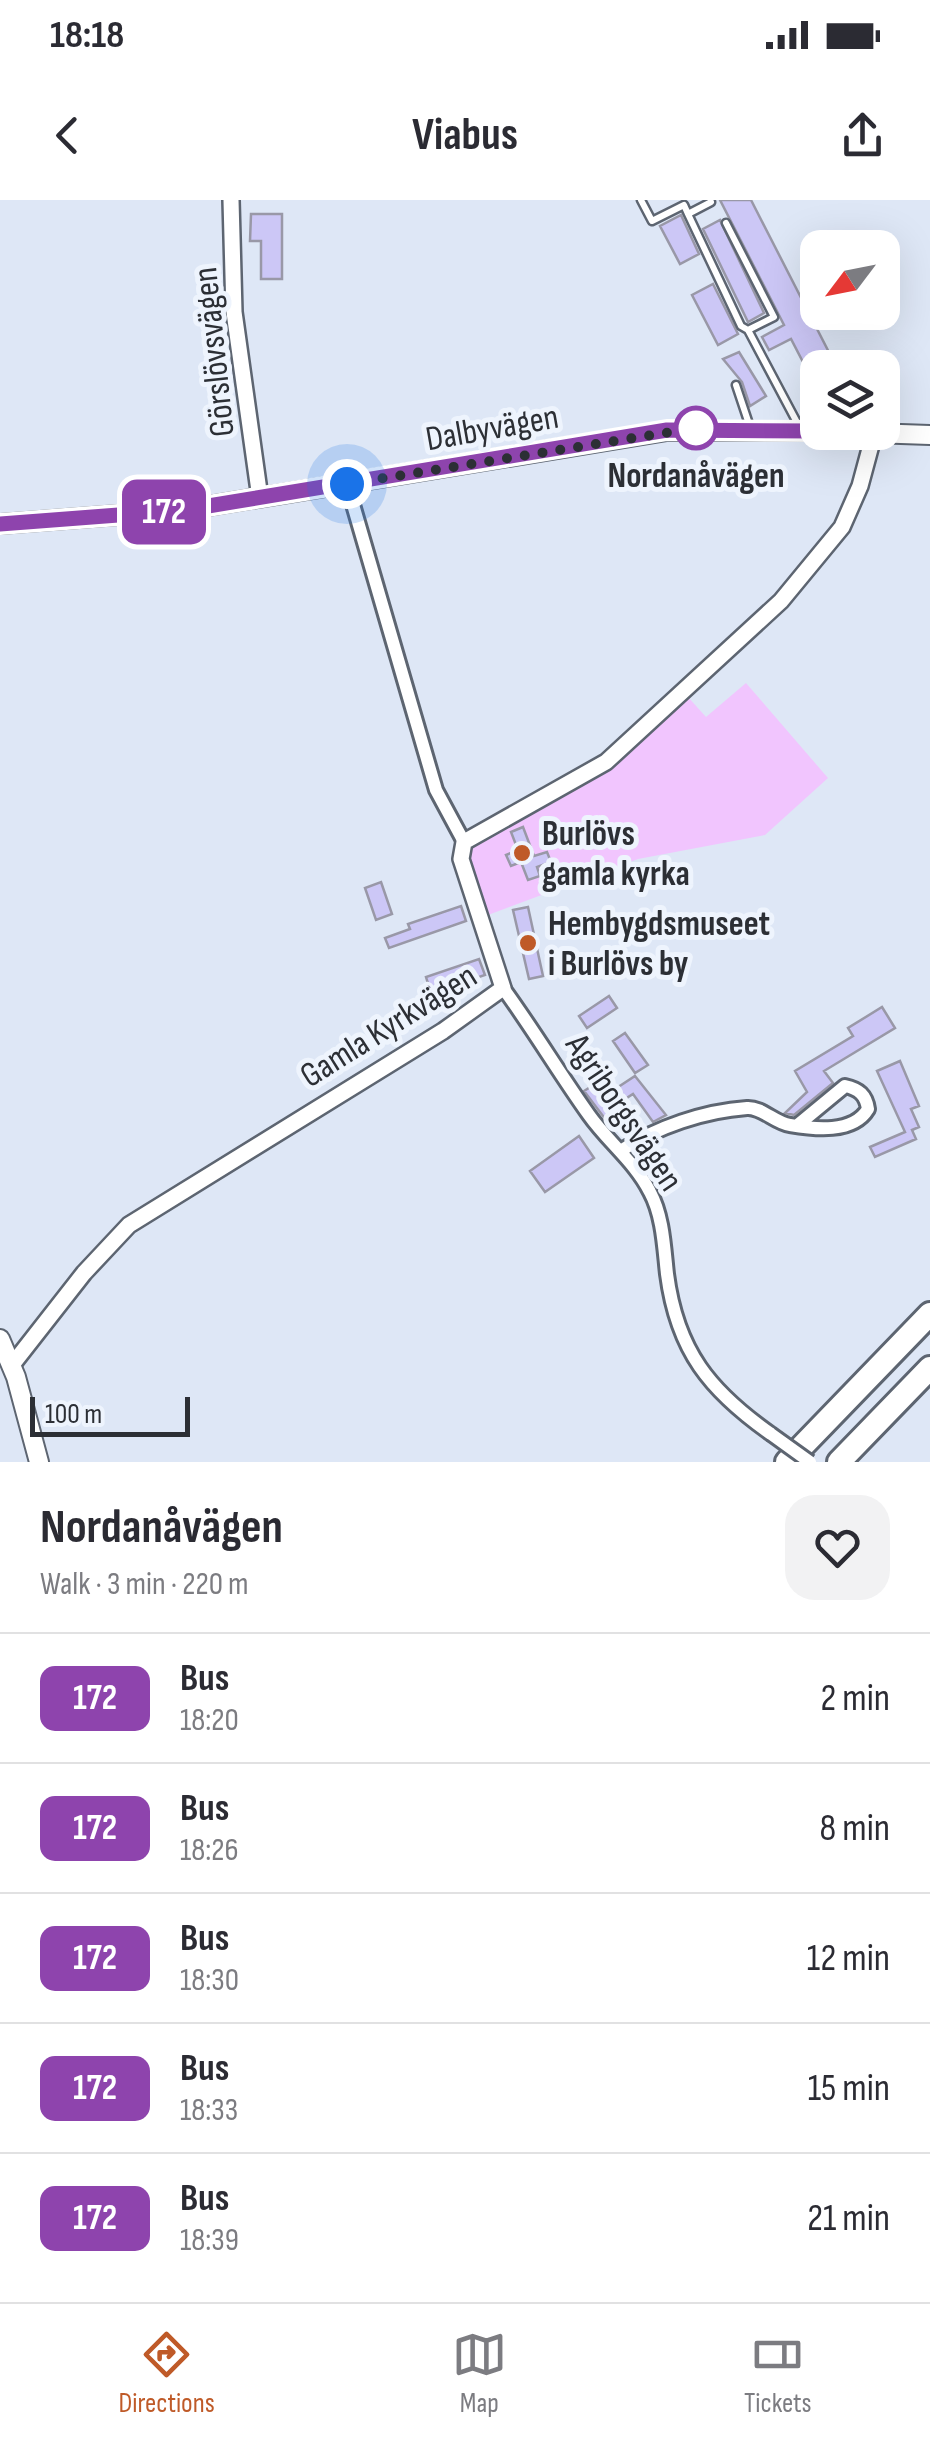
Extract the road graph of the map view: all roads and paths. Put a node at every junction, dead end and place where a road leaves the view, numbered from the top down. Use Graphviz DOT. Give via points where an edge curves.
graph roads {
  1 [pos="231,200"];
  2 [pos="641,200"];
  3 [pos="711,202"];
  4 [pos="688,214"];
  5 [pos="726,224"];
  6 [pos="748,330"];
  7 [pos="736,385"];
  8 [pos="800,415"];
  9 [pos="750,429"];
  10 [pos="800,431"];
  11 [pos="900,434"];
  12 [pos="930,435"];
  13 [pos="870,450"];
  14 [pos="347,484"];
  15 [pos="260,498"];
  16 [pos="0,524"];
  17 [pos="464,842"];
  18 [pos="503,988"];
  19 [pos="800,1124"];
  20 [pos="622,1150"];
  21 [pos="930,1314"];
  22 [pos="0,1339"];
  23 [pos="9,1371"];
  24 [pos="930,1371"];
  25 [pos="850,1395"];
  26 [pos="39,1462"];
  27 [pos="50,1462"];
  28 [pos="776,1462"];
  29 [pos="788,1462"];
  30 [pos="810,1462"];
  31 [pos="839,1462"];
  32 [pos="850,1462"];
  1 -- 15 [label="street, Görslövsvägen" via="234,312"];
  2 -- 4 [label="lane" via="652,221 684,204"];
  3 -- 4 [label="lane"];
  4 -- 6 [label="lane" via="740,326"];
  5 -- 6 [label="lane" via="774,317"];
  6 -- 8 [label="lane"];
  7 -- 9 [label="lane"];
  9 -- 10 [label="main road, Dalbyvägen"];
  9 -- 14 [label="main road, Dalbyvägen" via="667,430"];
  11 -- 12 [label="main road"];
  13 -- 17 [label="street" via="842,527 782,601 606,762"];
  14 -- 15 [label="main road, Dalbyvägen"];
  14 -- 17 [label="street" via="436,790"];
  15 -- 16 [label="main road, Dalbyvägen" via="100,520"];
  17 -- 18 [label="street, Gamla Kyrkvägen" via="461,859"];
  18 -- 20 [label="street, Agriborgsvägen" via="590,1117"];
  18 -- 23 [label="street, Gamla Kyrkvägen" via="128,1225"];
  19 -- 19 [label="street" via="850,1124 862,1119 867,1100 845,1086"];
  19 -- 20 [label="street" via="752,1107 676,1124"];
  20 -- 30 [label="street, Agriborgsvägen, bridge" via="658,1210 670,1302 695,1362 730,1405"];
  21 -- 25 [label="highway"];
  22 -- 23 [label="main road"];
  23 -- 26 [label="main road"];
  23 -- 27 [label="main road"];
  24 -- 31 [label="highway"];
  24 -- 32 [label="highway"];
  25 -- 28 [label="highway"];
  25 -- 29 [label="highway"];
}
